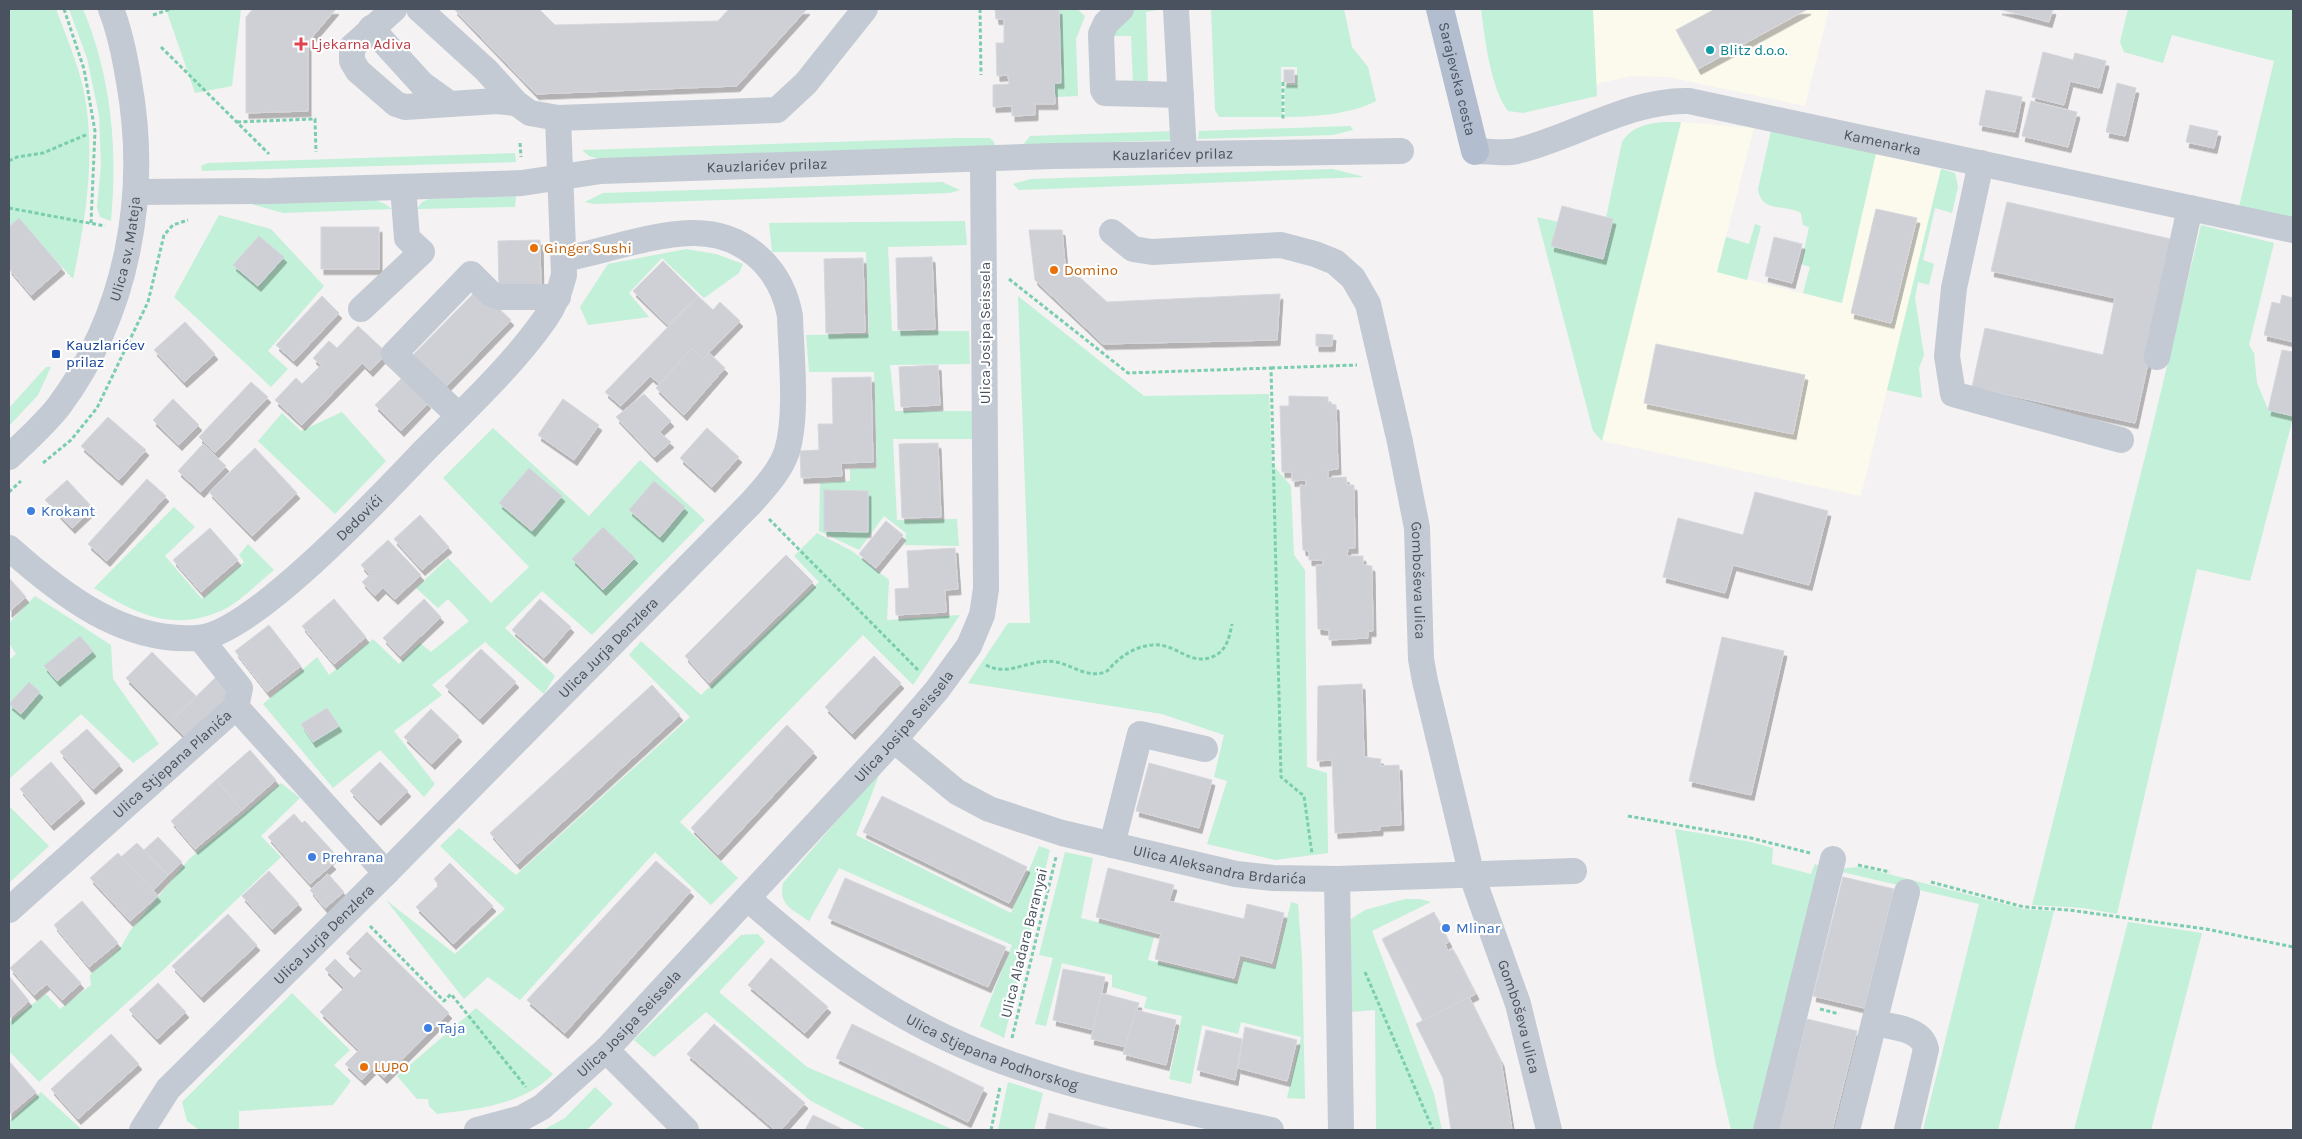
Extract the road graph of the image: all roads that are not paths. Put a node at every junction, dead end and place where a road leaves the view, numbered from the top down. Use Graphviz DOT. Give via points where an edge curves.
graph roads {
  1 [pos="111,9"];
  2 [pos="394,9"];
  3 [pos="420,9"];
  4 [pos="865,9"];
  5 [pos="1121,9"];
  6 [pos="1176,9"];
  7 [pos="1440,9"];
  8 [pos="371,28"];
  9 [pos="1181,95"];
  10 [pos="516,103"];
  11 [pos="450,104"];
  12 [pos="558,118"];
  13 [pos="1401,151"];
  14 [pos="1475,151"];
  15 [pos="1184,154"];
  16 [pos="984,159"];
  17 [pos="1981,164"];
  18 [pos="560,177"];
  19 [pos="403,187"];
  20 [pos="136,192"];
  21 [pos="2190,208"];
  22 [pos="2293,230"];
  23 [pos="1112,232"];
  24 [pos="564,259"];
  25 [pos="558,297"];
  26 [pos="361,310"];
  27 [pos="2157,358"];
  28 [pos="459,416"];
  29 [pos="2122,440"];
  30 [pos="9,457"];
  31 [pos="9,548"];
  32 [pos="200,638"];
  33 [pos="236,707"];
  34 [pos="894,740"];
  35 [pos="1205,749"];
  36 [pos="1112,845"];
  37 [pos="1833,859"];
  38 [pos="1574,871"];
  39 [pos="386,873"];
  40 [pos="1472,876"];
  41 [pos="1337,879"];
  42 [pos="1910,882"];
  43 [pos="748,899"];
  44 [pos="9,910"];
  45 [pos="1874,1023"];
  46 [pos="606,1050"];
  47 [pos="142,1130"];
  48 [pos="486,1130"];
  49 [pos="686,1130"];
  50 [pos="1271,1130"];
  51 [pos="1341,1130"];
  52 [pos="1549,1130"];
  53 [pos="1766,1130"];
  54 [pos="1847,1130"];
  55 [pos="1907,1130"];
  1 -- 20 [label="street, Ulica sv. Mateja" via="126,62 134,108"];
  2 -- 8 [label="street"];
  3 -- 10 [label="street" via="486,70"];
  4 -- 12 [label="street" via="806,83 777,110"];
  5 -- 9 [label="street" via="1106,23 1101,34 1105,93"];
  6 -- 9 [label="street"];
  7 -- 14 [label="main road, Sarajevska cesta"];
  8 -- 11 [label="street" via="422,84"];
  8 -- 11 [label="street" via="352,47 352,61 358,71 396,104 405,107"];
  9 -- 15 [label="street"];
  10 -- 11 [label="street"];
  10 -- 12 [label="street" via="530,113"];
  12 -- 18 [label="street, Dedovići"];
  13 -- 15 [label="street, Kauzlarićev prilaz"];
  14 -- 17 [label="street, Kamenarka" via="1515,152 1597,122 1676,101 1703,103"];
  15 -- 16 [label="street, Kauzlarićev prilaz"];
  16 -- 18 [label="street, Kauzlarićev prilaz" via="601,171"];
  16 -- 34 [label="street, Ulica Josipa Seissela" via="986,589 982,615 969,646"];
  17 -- 21 [label="street, Kamenarka"];
  17 -- 29 [label="street" via="1954,288 1947,356 1953,394"];
  18 -- 19 [label="street, Kauzlarićev prilaz" via="522,183"];
  18 -- 24 [label="street, Dedovići"];
  19 -- 20 [label="street, Kauzlarićev prilaz"];
  19 -- 26 [label="street" via="407,238 422,252"];
  20 -- 30 [label="street, Ulica sv. Mateja" via="127,259 101,334 58,406"];
  21 -- 22 [label="street, Kamenarka"];
  21 -- 27 [label="street"];
  23 -- 40 [label="street, Gomboševa ulica" via="1133,249 1152,252 1281,246 1315,254 1335,262 1353,278 1368,304 1417,528 1421,659"];
  24 -- 25 [label="street, Dedovići"];
  24 -- 39 [label="street, Ulica Jurja Denzlera" via="693,233 719,236 759,256 772,271 787,300 790,316 792,425 786,452 768,484 752,502"];
  25 -- 28 [label="street, Dedovići" via="530,339"];
  25 -- 28 [label="street" via="500,297 491,294 471,274 394,354"];
  28 -- 32 [label="street, Dedovići" via="348,530 288,583 239,621"];
  31 -- 32 [label="street, Dedovići" via="57,588 94,613 121,626 178,638"];
  32 -- 33 [label="street" via="240,688"];
  33 -- 39 [label="street, Ulica Stjepana Planića"];
  33 -- 44 [label="street, Ulica Stjepana Planića"];
  34 -- 36 [label="street, Ulica Aleksandra Brdarića" via="957,792 989,809 1062,833"];
  34 -- 43 [label="street, Ulica Josipa Seissela"];
  35 -- 36 [label="street" via="1140,734"];
  36 -- 41 [label="street, Ulica Aleksandra Brdarića" via="1236,874"];
  37 -- 53 [label="street"];
  38 -- 40 [label="street, Ulica Aleksandra Brdarića"];
  39 -- 47 [label="street, Ulica Jurja Denzlera" via="168,1089"];
  40 -- 41 [label="street, Ulica Aleksandra Brdarića"];
  40 -- 52 [label="street, Gomboševa ulica" via="1518,1004"];
  41 -- 51 [label="street"];
  42 -- 45 [label="street"];
  43 -- 46 [label="street, Ulica Josipa Seissela"];
  43 -- 50 [label="street, Ulica Stjepana Podhorskog" via="830,969 915,1022 963,1046 1032,1072"];
  45 -- 54 [label="street"];
  45 -- 55 [label="street" via="1916,1034 1925,1043"];
  46 -- 48 [label="street, Ulica Josipa Seissela" via="542,1107 522,1118"];
  46 -- 49 [label="street"];
}
